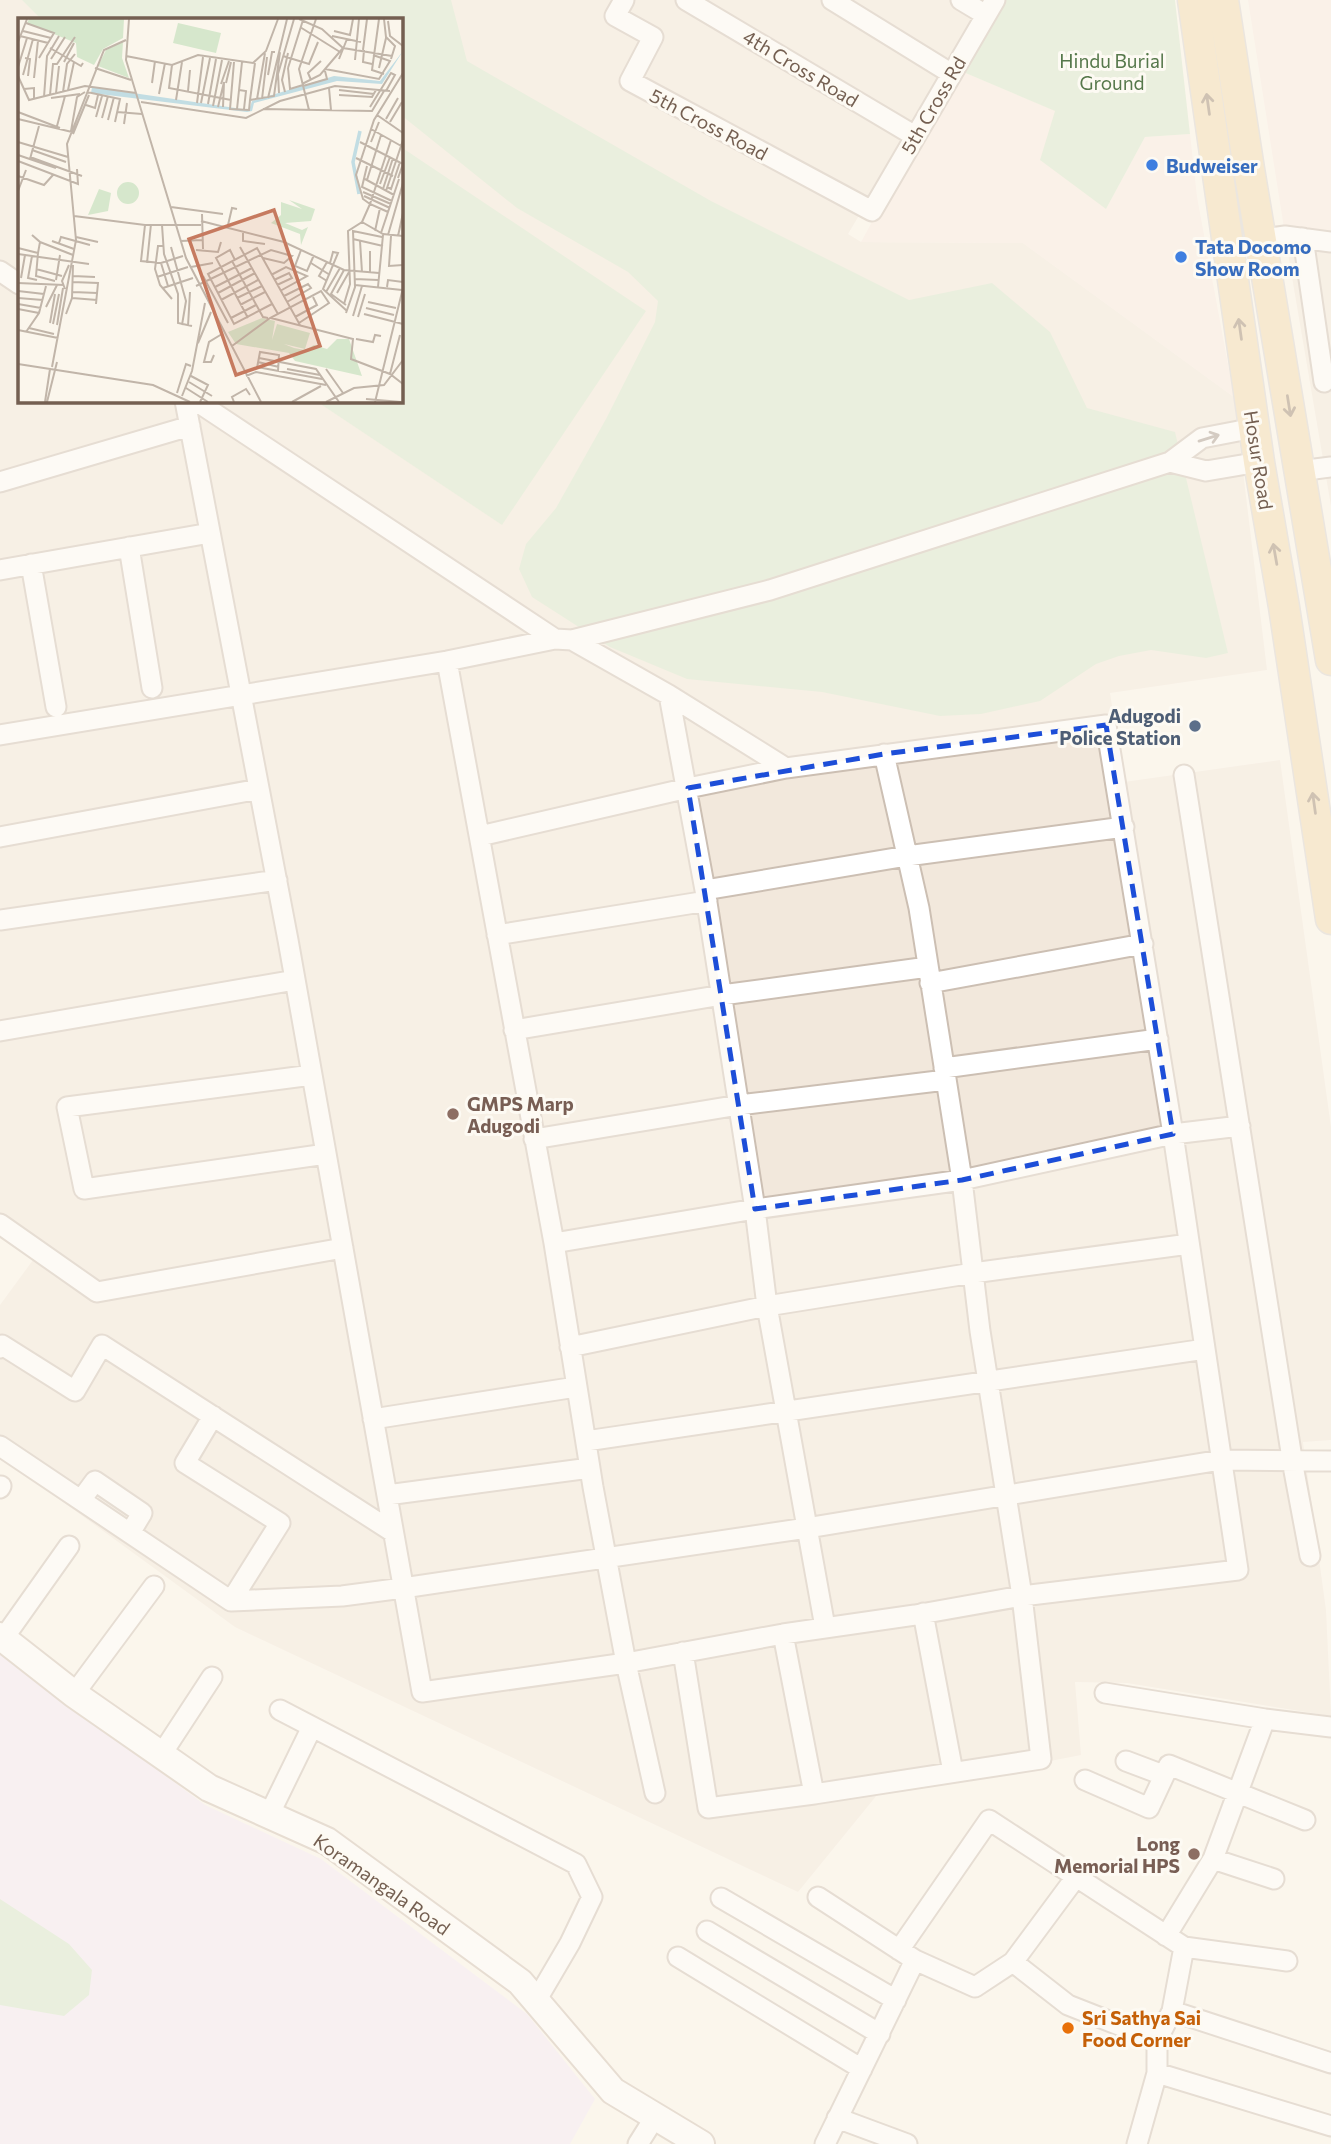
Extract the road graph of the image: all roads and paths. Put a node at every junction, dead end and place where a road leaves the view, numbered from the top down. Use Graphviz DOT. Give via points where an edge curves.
graph roads {
  1 [pos="686,0"];
  2 [pos="832,0"];
  3 [pos="961,0"];
  4 [pos="1193,0"];
  5 [pos="1223,0"];
  6 [pos="620,8"];
  7 [pos="991,8"];
  8 [pos="952,74"];
  9 [pos="915,136"];
  10 [pos="872,211"];
  11 [pos="1303,238"];
  12 [pos="1262,239"];
  13 [pos="1331,243"];
  14 [pos="0,271"];
  15 [pos="18,283"];
  16 [pos="1324,382"];
  17 [pos="185,402"];
  18 [pos="198,402"];
  19 [pos="190,426"];
  20 [pos="1254,428"];
  21 [pos="1170,462"];
  22 [pos="1259,462"];
  23 [pos="1331,467"];
  24 [pos="1299,471"];
  25 [pos="0,482"];
  26 [pos="210,533"];
  27 [pos="129,547"];
  28 [pos="31,564"];
  29 [pos="0,570"];
  30 [pos="1321,603"];
  31 [pos="1284,607"];
  32 [pos="563,639"];
  33 [pos="1330,649"];
  34 [pos="447,661"];
  35 [pos="152,688"];
  36 [pos="669,695"];
  37 [pos="241,696"];
  38 [pos="56,707"];
  39 [pos="0,735"];
  40 [pos="884,754"];
  41 [pos="786,768"];
  42 [pos="1184,775"];
  43 [pos="688,788"];
  44 [pos="259,789"];
  45 [pos="1124,827"];
  46 [pos="480,836"];
  47 [pos="0,837"];
  48 [pos="907,856"];
  49 [pos="276,880"];
  50 [pos="706,895"];
  51 [pos="1331,919"];
  52 [pos="0,920"];
  53 [pos="497,935"];
  54 [pos="1143,944"];
  55 [pos="929,975"];
  56 [pos="295,980"];
  57 [pos="722,995"];
  58 [pos="514,1030"];
  59 [pos="0,1031"];
  60 [pos="1158,1039"];
  61 [pos="945,1074"];
  62 [pos="312,1075"];
  63 [pos="738,1105"];
  64 [pos="1240,1126"];
  65 [pos="1173,1134"];
  66 [pos="534,1139"];
  67 [pos="326,1153"];
  68 [pos="962,1180"];
  69 [pos="755,1209"];
  70 [pos="0,1224"];
  71 [pos="554,1243"];
  72 [pos="1189,1244"];
  73 [pos="343,1248"];
  74 [pos="973,1273"];
  75 [pos="767,1306"];
  76 [pos="0,1348"];
  77 [pos="570,1348"];
  78 [pos="1205,1349"];
  79 [pos="987,1380"];
  80 [pos="576,1387"];
  81 [pos="786,1411"];
  82 [pos="213,1416"];
  83 [pos="373,1419"];
  84 [pos="586,1441"];
  85 [pos="0,1446"];
  86 [pos="1222,1460"];
  87 [pos="1293,1461"];
  88 [pos="1331,1461"];
  89 [pos="590,1468"];
  90 [pos="1005,1494"];
  91 [pos="387,1495"];
  92 [pos="807,1528"];
  93 [pos="393,1532"];
  94 [pos="69,1546"];
  95 [pos="1310,1556"];
  96 [pos="606,1558"];
  97 [pos="154,1586"];
  98 [pos="403,1588"];
  99 [pos="1022,1596"];
  100 [pos="231,1601"];
  101 [pos="923,1614"];
  102 [pos="825,1627"];
  103 [pos="783,1634"];
  104 [pos="1,1638"];
  105 [pos="683,1652"];
  106 [pos="625,1664"];
  107 [pos="212,1677"];
  108 [pos="1105,1693"];
  109 [pos="74,1694"];
  110 [pos="280,1710"];
  111 [pos="1265,1719"];
  112 [pos="312,1727"];
  113 [pos="1331,1727"];
  114 [pos="161,1755"];
  115 [pos="1126,1761"];
  116 [pos="953,1772"];
  117 [pos="1163,1775"];
  118 [pos="1084,1780"];
  119 [pos="655,1793"];
  120 [pos="1237,1793"];
  121 [pos="814,1794"];
  122 [pos="269,1815"];
  123 [pos="1305,1820"];
  124 [pos="1213,1859"];
  125 [pos="1076,1877"];
  126 [pos="1274,1878"];
  127 [pos="818,1897"];
  128 [pos="721,1898"];
  129 [pos="707,1931"];
  130 [pos="1166,1936"];
  131 [pos="1184,1947"];
  132 [pos="907,1955"];
  133 [pos="678,1956"];
  134 [pos="1287,1961"];
  135 [pos="1013,1962"];
  136 [pos="896,2000"];
  137 [pos="536,2001"];
  138 [pos="1172,2011"];
  139 [pos="880,2034"];
  140 [pos="1157,2040"];
  141 [pos="1331,2063"];
  142 [pos="862,2069"];
  143 [pos="1157,2073"];
  144 [pos="655,2117"];
  145 [pos="837,2118"];
  146 [pos="1331,2126"];
  147 [pos="638,2144"];
  148 [pos="701,2144"];
  149 [pos="825,2144"];
  150 [pos="906,2144"];
  151 [pos="1137,2144"];
  1 -- 9 [label="street, 4th Cross Road"];
  2 -- 8 [label="street"];
  3 -- 7 [label="street"];
  20 -- 4 [label="main road, Hosur Road, one-way"];
  5 -- 12 [label="main road, Hosur Road"];
  6 -- 10 [label="street, 5th Cross Road" via="653,37 630,81"];
  7 -- 8 [label="street, 5th Cross Rd"];
  8 -- 9 [label="street, 5th Cross Rd"];
  9 -- 10 [label="street, 5th Cross Rd"];
  11 -- 12 [label="street"];
  11 -- 13 [label="street"];
  11 -- 16 [label="street"];
  12 -- 24 [label="main road, Hosur Road, one-way"];
  14 -- 15 [label="street"];
  17 -- 19 [label="street"];
  18 -- 32 [label="street"];
  19 -- 25 [label="street"];
  19 -- 26 [label="street"];
  21 -- 20 [label="street, one-way" via="1202,438"];
  20 -- 22 [label="main road, Hosur Road"];
  21 -- 22 [label="street" via="1206,471"];
  21 -- 32 [label="street" via="769,590"];
  31 -- 22 [label="main road, Hosur Road, one-way"];
  23 -- 24 [label="street"];
  24 -- 30 [label="main road, Hosur Road"];
  26 -- 27 [label="street"];
  26 -- 37 [label="street"];
  27 -- 28 [label="street"];
  27 -- 35 [label="street"];
  28 -- 29 [label="street"];
  28 -- 38 [label="street"];
  30 -- 31 [label="main road"];
  30 -- 33 [label="main road, Hosur Road"];
  51 -- 31 [label="main road, Hosur Road, one-way"];
  32 -- 34 [label="street"];
  32 -- 36 [label="street"];
  34 -- 37 [label="street"];
  34 -- 46 [label="street"];
  36 -- 41 [label="street"];
  36 -- 43 [label="street"];
  37 -- 39 [label="street"];
  37 -- 44 [label="street"];
  40 -- 41 [label="street"];
  40 -- 45 [label="street" via="1106,725"];
  40 -- 48 [label="street"];
  41 -- 43 [label="street"];
  42 -- 64 [label="street"];
  43 -- 46 [label="street"];
  43 -- 50 [label="street"];
  44 -- 47 [label="street"];
  44 -- 49 [label="street"];
  45 -- 48 [label="street"];
  45 -- 54 [label="street"];
  46 -- 53 [label="street"];
  48 -- 50 [label="street"];
  48 -- 55 [label="street"];
  49 -- 52 [label="street"];
  49 -- 56 [label="street"];
  50 -- 53 [label="street"];
  50 -- 57 [label="street"];
  53 -- 58 [label="street"];
  54 -- 55 [label="street"];
  54 -- 60 [label="street"];
  55 -- 57 [label="street"];
  55 -- 61 [label="street"];
  56 -- 59 [label="street"];
  56 -- 62 [label="street"];
  57 -- 58 [label="street"];
  57 -- 63 [label="street"];
  58 -- 66 [label="street"];
  60 -- 61 [label="street"];
  60 -- 65 [label="street"];
  61 -- 63 [label="street"];
  61 -- 68 [label="street"];
  62 -- 67 [label="street"];
  62 -- 67 [label="street" via="67,1107 84,1189"];
  63 -- 66 [label="street"];
  63 -- 69 [label="street"];
  64 -- 65 [label="street"];
  64 -- 87 [label="street"];
  65 -- 68 [label="street"];
  65 -- 72 [label="street"];
  66 -- 71 [label="street"];
  67 -- 73 [label="street"];
  68 -- 69 [label="street"];
  68 -- 74 [label="street"];
  69 -- 71 [label="street"];
  69 -- 75 [label="street"];
  70 -- 73 [label="street" via="97,1292"];
  71 -- 77 [label="street"];
  72 -- 74 [label="street"];
  72 -- 78 [label="street"];
  73 -- 83 [label="street"];
  74 -- 75 [label="street"];
  74 -- 79 [label="street"];
  75 -- 77 [label="street"];
  75 -- 81 [label="street"];
  76 -- 82 [label="street" via="2,1345 75,1391 103,1345"];
  77 -- 80 [label="street"];
  78 -- 79 [label="street"];
  78 -- 86 [label="street"];
  79 -- 81 [label="street"];
  79 -- 90 [label="street"];
  80 -- 83 [label="street"];
  80 -- 84 [label="street"];
  81 -- 84 [label="street"];
  81 -- 92 [label="street"];
  82 -- 93 [label="street"];
  82 -- 100 [label="street" via="185,1463 279,1523"];
  83 -- 91 [label="street"];
  84 -- 89 [label="street"];
  85 -- 100 [label="street"];
  86 -- 87 [label="street"];
  86 -- 90 [label="street"];
  86 -- 99 [label="street" via="1238,1570"];
  87 -- 88 [label="street"];
  87 -- 95 [label="street"];
  89 -- 91 [label="street"];
  89 -- 96 [label="street"];
  90 -- 92 [label="street"];
  90 -- 99 [label="street"];
  91 -- 93 [label="street"];
  92 -- 96 [label="street"];
  92 -- 102 [label="street"];
  93 -- 98 [label="street"];
  94 -- 104 [label="street"];
  96 -- 98 [label="street"];
  96 -- 106 [label="street"];
  97 -- 109 [label="street"];
  98 -- 100 [label="street"];
  98 -- 106 [label="street" via="422,1692"];
  99 -- 101 [label="street"];
  99 -- 116 [label="street" via="1041,1759"];
  101 -- 102 [label="street"];
  101 -- 116 [label="street"];
  102 -- 103 [label="street"];
  103 -- 105 [label="street"];
  103 -- 121 [label="street"];
  104 -- 109 [label="street, Koramangala Road"];
  105 -- 106 [label="street"];
  105 -- 121 [label="street" via="708,1808"];
  106 -- 119 [label="street"];
  107 -- 114 [label="street"];
  108 -- 111 [label="street"];
  109 -- 114 [label="street, Koramangala Road"];
  110 -- 112 [label="street"];
  111 -- 113 [label="street"];
  111 -- 120 [label="street"];
  112 -- 122 [label="street"];
  112 -- 137 [label="street" via="576,1864 592,1897"];
  114 -- 122 [label="street, Koramangala Road" via="209,1788"];
  115 -- 117 [label="street"];
  116 -- 121 [label="street"];
  117 -- 118 [label="street" via="1149,1808"];
  117 -- 120 [label="street" via="1169,1765"];
  120 -- 123 [label="street"];
  120 -- 124 [label="street"];
  122 -- 137 [label="street, Koramangala Road" via="327,1841 520,1982"];
  124 -- 126 [label="street"];
  124 -- 130 [label="street"];
  125 -- 130 [label="street"];
  125 -- 132 [label="street" via="989,1820"];
  125 -- 135 [label="street"];
  127 -- 132 [label="street"];
  128 -- 136 [label="street"];
  129 -- 139 [label="street"];
  130 -- 131 [label="street"];
  131 -- 134 [label="street"];
  131 -- 138 [label="street"];
  132 -- 135 [label="street" via="975,1987"];
  132 -- 136 [label="street"];
  133 -- 142 [label="street"];
  135 -- 140 [label="street" via="1068,2005"];
  136 -- 139 [label="street"];
  137 -- 144 [label="street, Koramangala Road" via="613,2091"];
  138 -- 140 [label="street"];
  138 -- 141 [label="street"];
  139 -- 142 [label="street"];
  140 -- 143 [label="street"];
  142 -- 145 [label="street"];
  143 -- 146 [label="street"];
  143 -- 151 [label="street"];
  144 -- 147 [label="street"];
  144 -- 148 [label="street, Koramangala Road"];
  145 -- 149 [label="street"];
  145 -- 150 [label="street"];
}
